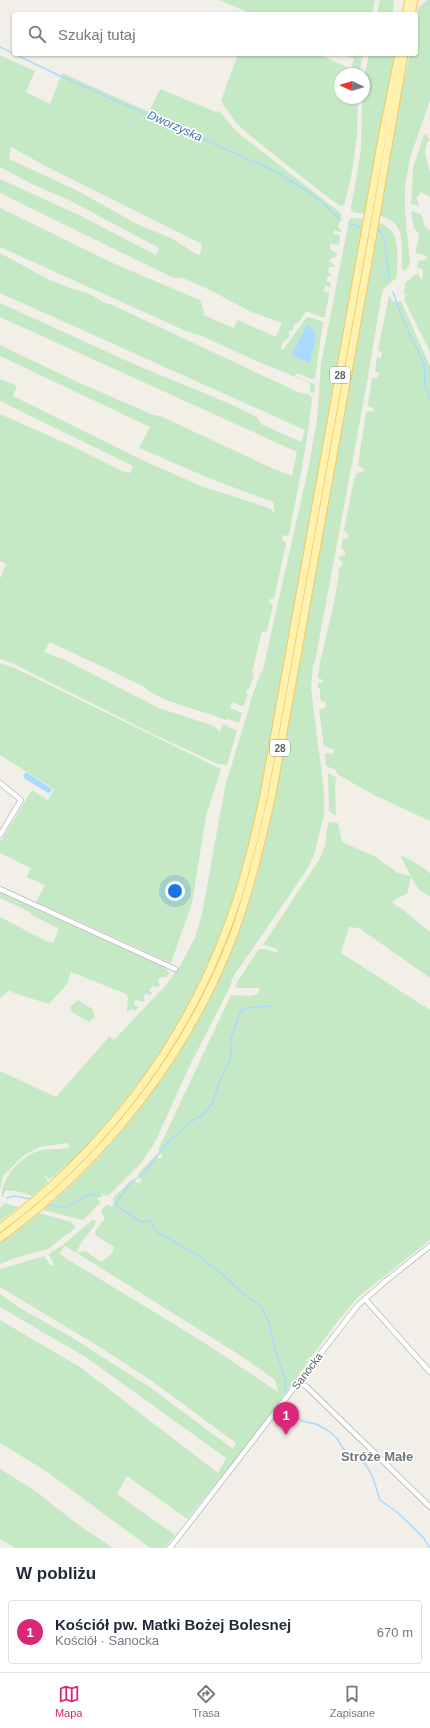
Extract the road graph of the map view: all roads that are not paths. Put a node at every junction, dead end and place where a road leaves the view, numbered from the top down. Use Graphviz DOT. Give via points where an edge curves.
graph roads {
  1 [pos="409,0"];
  2 [pos="414,0"];
  3 [pos="406,12"];
  4 [pos="411,12"];
  5 [pos="399,56"];
  6 [pos="404,56"];
  7 [pos="0,783"];
  8 [pos="0,835"];
  9 [pos="1,889"];
  10 [pos="175,969"];
  11 [pos="0,1228"];
  12 [pos="0,1238"];
  13 [pos="430,1246"];
  14 [pos="365,1299"];
  15 [pos="430,1372"];
  16 [pos="299,1382"];
  17 [pos="430,1507"];
  18 [pos="170,1548"];
  1 -- 3 [label="main road"];
  2 -- 4 [label="main road"];
  5 -- 11 [label="main road, 28" via="265,787 239,895 224,938 204,982 166,1051 135,1096 87,1151 50,1188"];
  6 -- 12 [label="main road, 28" via="272,794 257,860 241,913 210,989 166,1066 142,1099 83,1167"];
  7 -- 8 [label="street" via="21,800"];
  9 -- 10 [label="street"];
  13 -- 14 [label="street, Sanocka"];
  14 -- 15 [label="street"];
  14 -- 16 [label="street, Sanocka"];
  16 -- 17 [label="street"];
  16 -- 18 [label="street, Sanocka"];
}
